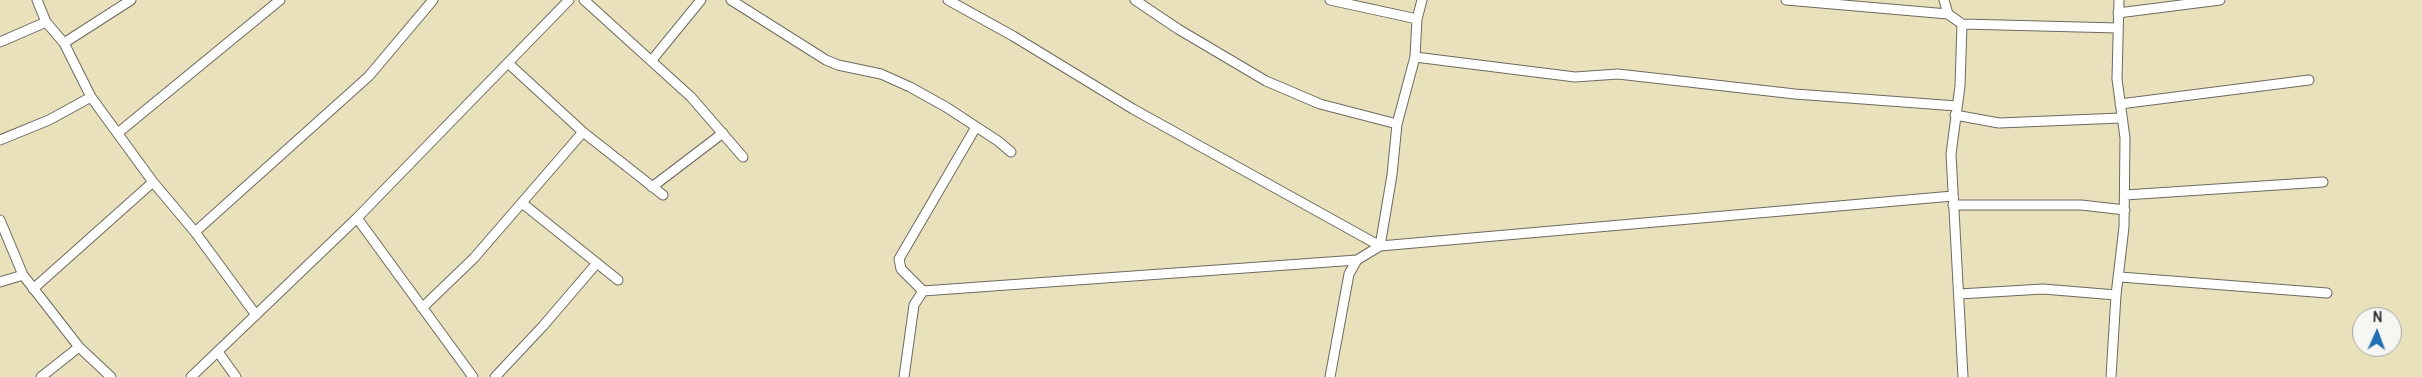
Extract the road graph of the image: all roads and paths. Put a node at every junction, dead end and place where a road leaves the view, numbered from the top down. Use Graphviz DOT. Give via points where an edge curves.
graph roads {
  1 [pos="38,0"];
  2 [pos="131,0"];
  3 [pos="280,0"];
  4 [pos="433,0"];
  5 [pos="568,0"];
  6 [pos="584,0"];
  7 [pos="701,0"];
  8 [pos="730,0"];
  9 [pos="1135,0"];
  10 [pos="1330,0"];
  11 [pos="1422,0"];
  12 [pos="1786,0"];
  13 [pos="1944,0"];
  14 [pos="2119,0"];
  15 [pos="2220,0"];
  16 [pos="953,1"];
  17 [pos="2118,13"];
  18 [pos="1948,14"];
  19 [pos="1417,19"];
  20 [pos="46,22"];
  21 [pos="1962,24"];
  22 [pos="2118,28"];
  23 [pos="0,42"];
  24 [pos="64,43"];
  25 [pos="1415,57"];
  26 [pos="652,60"];
  27 [pos="508,63"];
  28 [pos="2309,80"];
  29 [pos="91,97"];
  30 [pos="2120,104"];
  31 [pos="1956,111"];
  32 [pos="2121,118"];
  33 [pos="1397,124"];
  34 [pos="976,127"];
  35 [pos="119,132"];
  36 [pos="583,132"];
  37 [pos="722,133"];
  38 [pos="0,140"];
  39 [pos="1011,152"];
  40 [pos="744,157"];
  41 [pos="153,182"];
  42 [pos="2323,182"];
  43 [pos="652,187"];
  44 [pos="2125,195"];
  45 [pos="663,196"];
  46 [pos="1953,201"];
  47 [pos="522,203"];
  48 [pos="2124,210"];
  49 [pos="357,218"];
  50 [pos="0,220"];
  51 [pos="195,232"];
  52 [pos="1380,246"];
  53 [pos="1356,260"];
  54 [pos="597,263"];
  55 [pos="23,275"];
  56 [pos="2120,277"];
  57 [pos="618,280"];
  58 [pos="0,282"];
  59 [pos="33,289"];
  60 [pos="923,291"];
  61 [pos="2326,293"];
  62 [pos="1959,294"];
  63 [pos="2116,295"];
  64 [pos="422,308"];
  65 [pos="256,315"];
  66 [pos="79,346"];
  67 [pos="218,352"];
  68 [pos="41,377"];
  69 [pos="111,377"];
  70 [pos="191,377"];
  71 [pos="236,377"];
  72 [pos="473,377"];
  73 [pos="495,377"];
  74 [pos="904,377"];
  75 [pos="1330,377"];
  76 [pos="1963,377"];
  77 [pos="2111,377"];
  1 -- 20 [label="street"];
  2 -- 24 [label="street"];
  3 -- 35 [label="street"];
  4 -- 51 [label="street" via="369,76"];
  5 -- 27 [label="street"];
  6 -- 26 [label="street"];
  7 -- 26 [label="street"];
  8 -- 34 [label="street" via="826,60 880,74 910,87"];
  9 -- 33 [label="street" via="1266,81 1320,104"];
  10 -- 19 [label="street"];
  11 -- 19 [label="street"];
  12 -- 18 [label="street"];
  13 -- 18 [label="street"];
  14 -- 17 [label="street"];
  15 -- 17 [label="street"];
  16 -- 52 [label="street" via="1133,109"];
  17 -- 22 [label="street"];
  18 -- 21 [label="street"];
  19 -- 25 [label="street"];
  20 -- 23 [label="street"];
  20 -- 24 [label="street"];
  21 -- 22 [label="street"];
  21 -- 31 [label="street"];
  22 -- 30 [label="street"];
  24 -- 29 [label="street"];
  25 -- 31 [label="street" via="1575,77 1618,74"];
  25 -- 33 [label="street"];
  26 -- 37 [label="street" via="691,96"];
  27 -- 36 [label="street"];
  27 -- 49 [label="street"];
  28 -- 30 [label="street"];
  29 -- 35 [label="street"];
  29 -- 38 [label="street" via="49,120"];
  30 -- 32 [label="street"];
  31 -- 32 [label="street" via="1999,123"];
  31 -- 46 [label="street" via="1951,154"];
  32 -- 44 [label="street" via="2125,138"];
  33 -- 52 [label="street"];
  34 -- 39 [label="street"];
  34 -- 60 [label="street" via="899,260 901,269"];
  35 -- 41 [label="street"];
  36 -- 43 [label="street"];
  36 -- 47 [label="street"];
  37 -- 40 [label="street"];
  37 -- 43 [label="street"];
  41 -- 51 [label="street"];
  41 -- 59 [label="street"];
  42 -- 44 [label="street"];
  43 -- 45 [label="street"];
  44 -- 48 [label="street"];
  46 -- 48 [label="street" via="2081,205"];
  46 -- 52 [label="street"];
  46 -- 62 [label="street"];
  47 -- 54 [label="street"];
  47 -- 64 [label="street" via="474,258"];
  48 -- 56 [label="street"];
  49 -- 64 [label="street"];
  49 -- 65 [label="street"];
  50 -- 55 [label="street"];
  51 -- 65 [label="street"];
  52 -- 53 [label="street"];
  53 -- 60 [label="street"];
  53 -- 75 [label="street" via="1349,274"];
  54 -- 57 [label="street"];
  54 -- 73 [label="street"];
  55 -- 58 [label="street"];
  55 -- 59 [label="street"];
  56 -- 61 [label="street"];
  56 -- 63 [label="street"];
  59 -- 66 [label="street"];
  60 -- 74 [label="street" via="914,305"];
  62 -- 63 [label="street" via="2043,289"];
  62 -- 76 [label="street"];
  63 -- 77 [label="street"];
  64 -- 72 [label="street"];
  65 -- 67 [label="street"];
  66 -- 68 [label="street"];
  66 -- 69 [label="street"];
  67 -- 70 [label="street"];
  67 -- 71 [label="street"];
}
